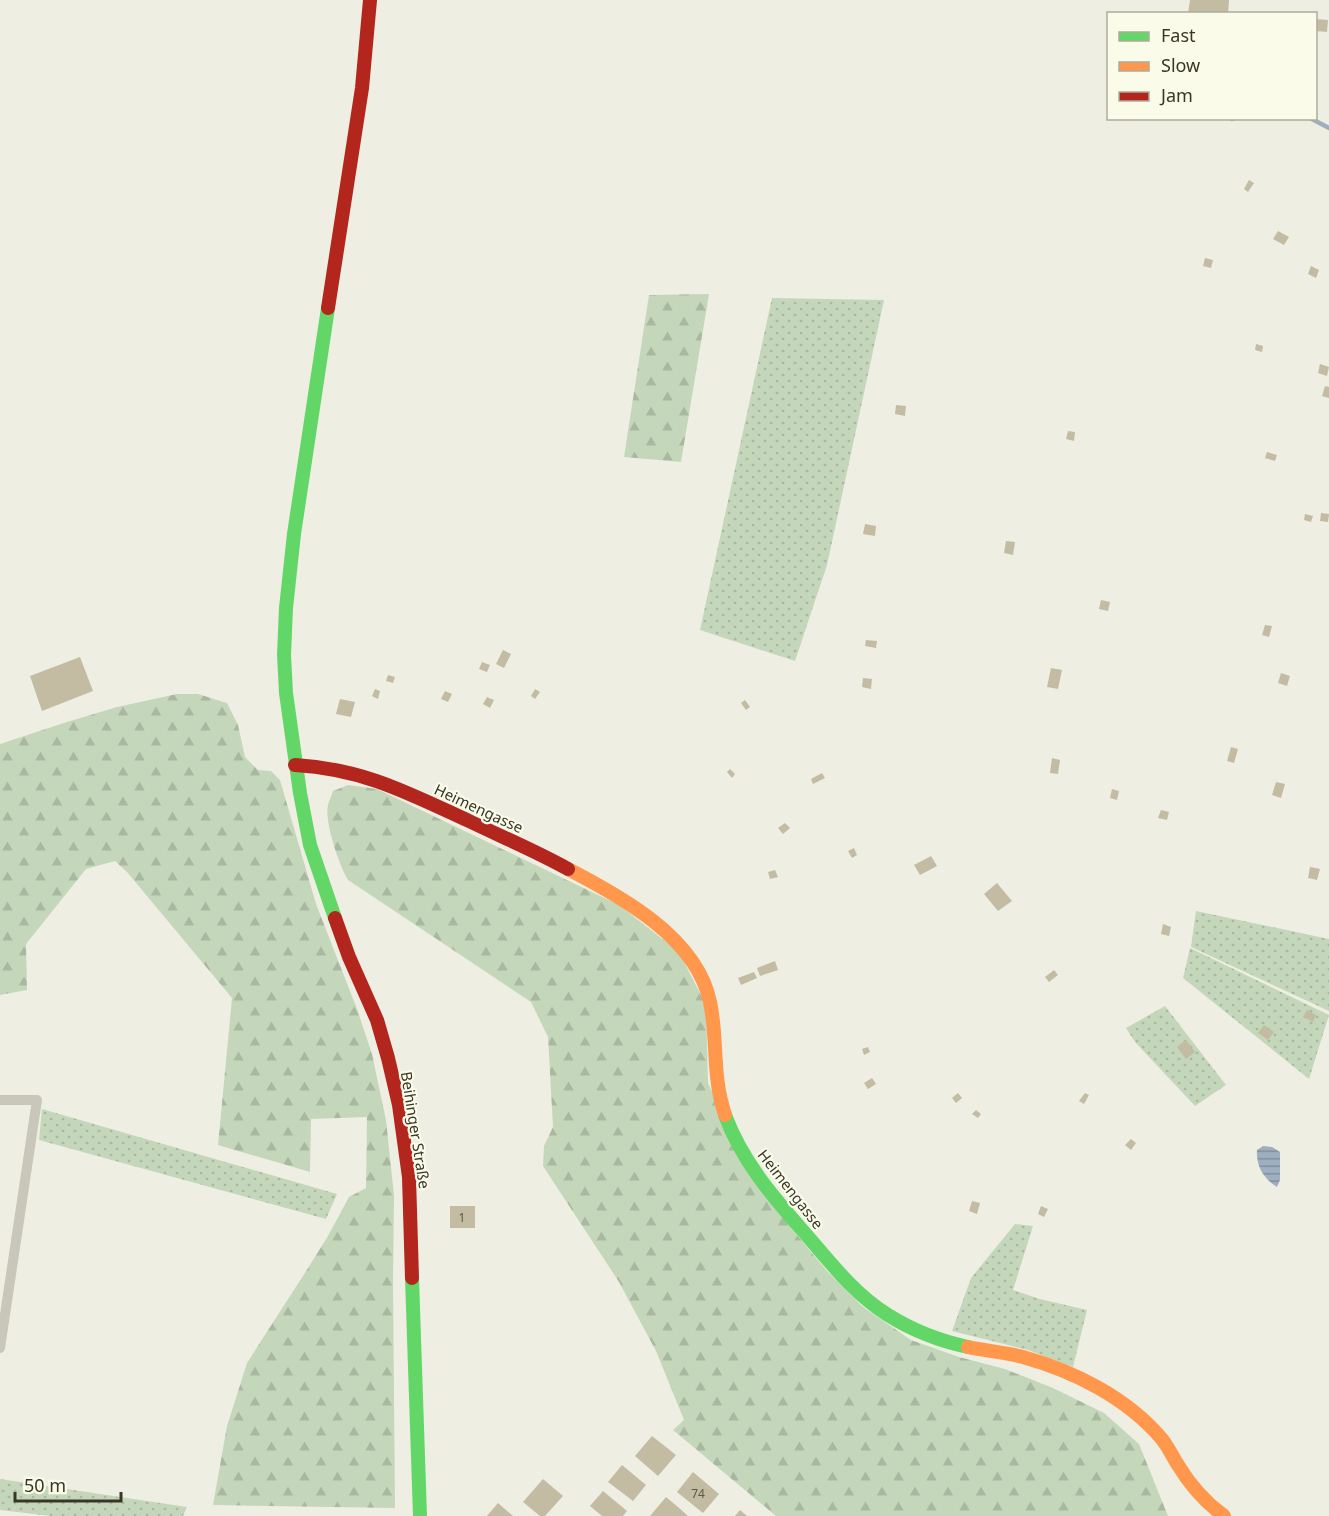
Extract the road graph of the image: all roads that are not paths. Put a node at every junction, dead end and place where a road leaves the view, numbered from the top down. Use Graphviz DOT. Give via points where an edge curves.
graph roads {
  1 [pos="371,2"];
  2 [pos="295,765"];
  3 [pos="0,1100"];
  4 [pos="0,1348"];
  5 [pos="420,1516"];
  6 [pos="1224,1516"];
  1 -- 2 [label="main road, Beihinger Straße" via="362,88 286,608 286,693"];
  2 -- 5 [label="main road, Beihinger Straße" via="310,845 376,1020 399,1105 409,1178"];
  2 -- 6 [label="main road, Heimengasse" via="326,767 396,788 566,867 626,901 660,927 696,967 709,996 721,1101 750,1168 864,1298 908,1326 944,1340 1031,1359 1098,1388 1131,1409 1160,1437 1190,1484"];
  3 -- 4 [label="street" via="37,1100"];
}
